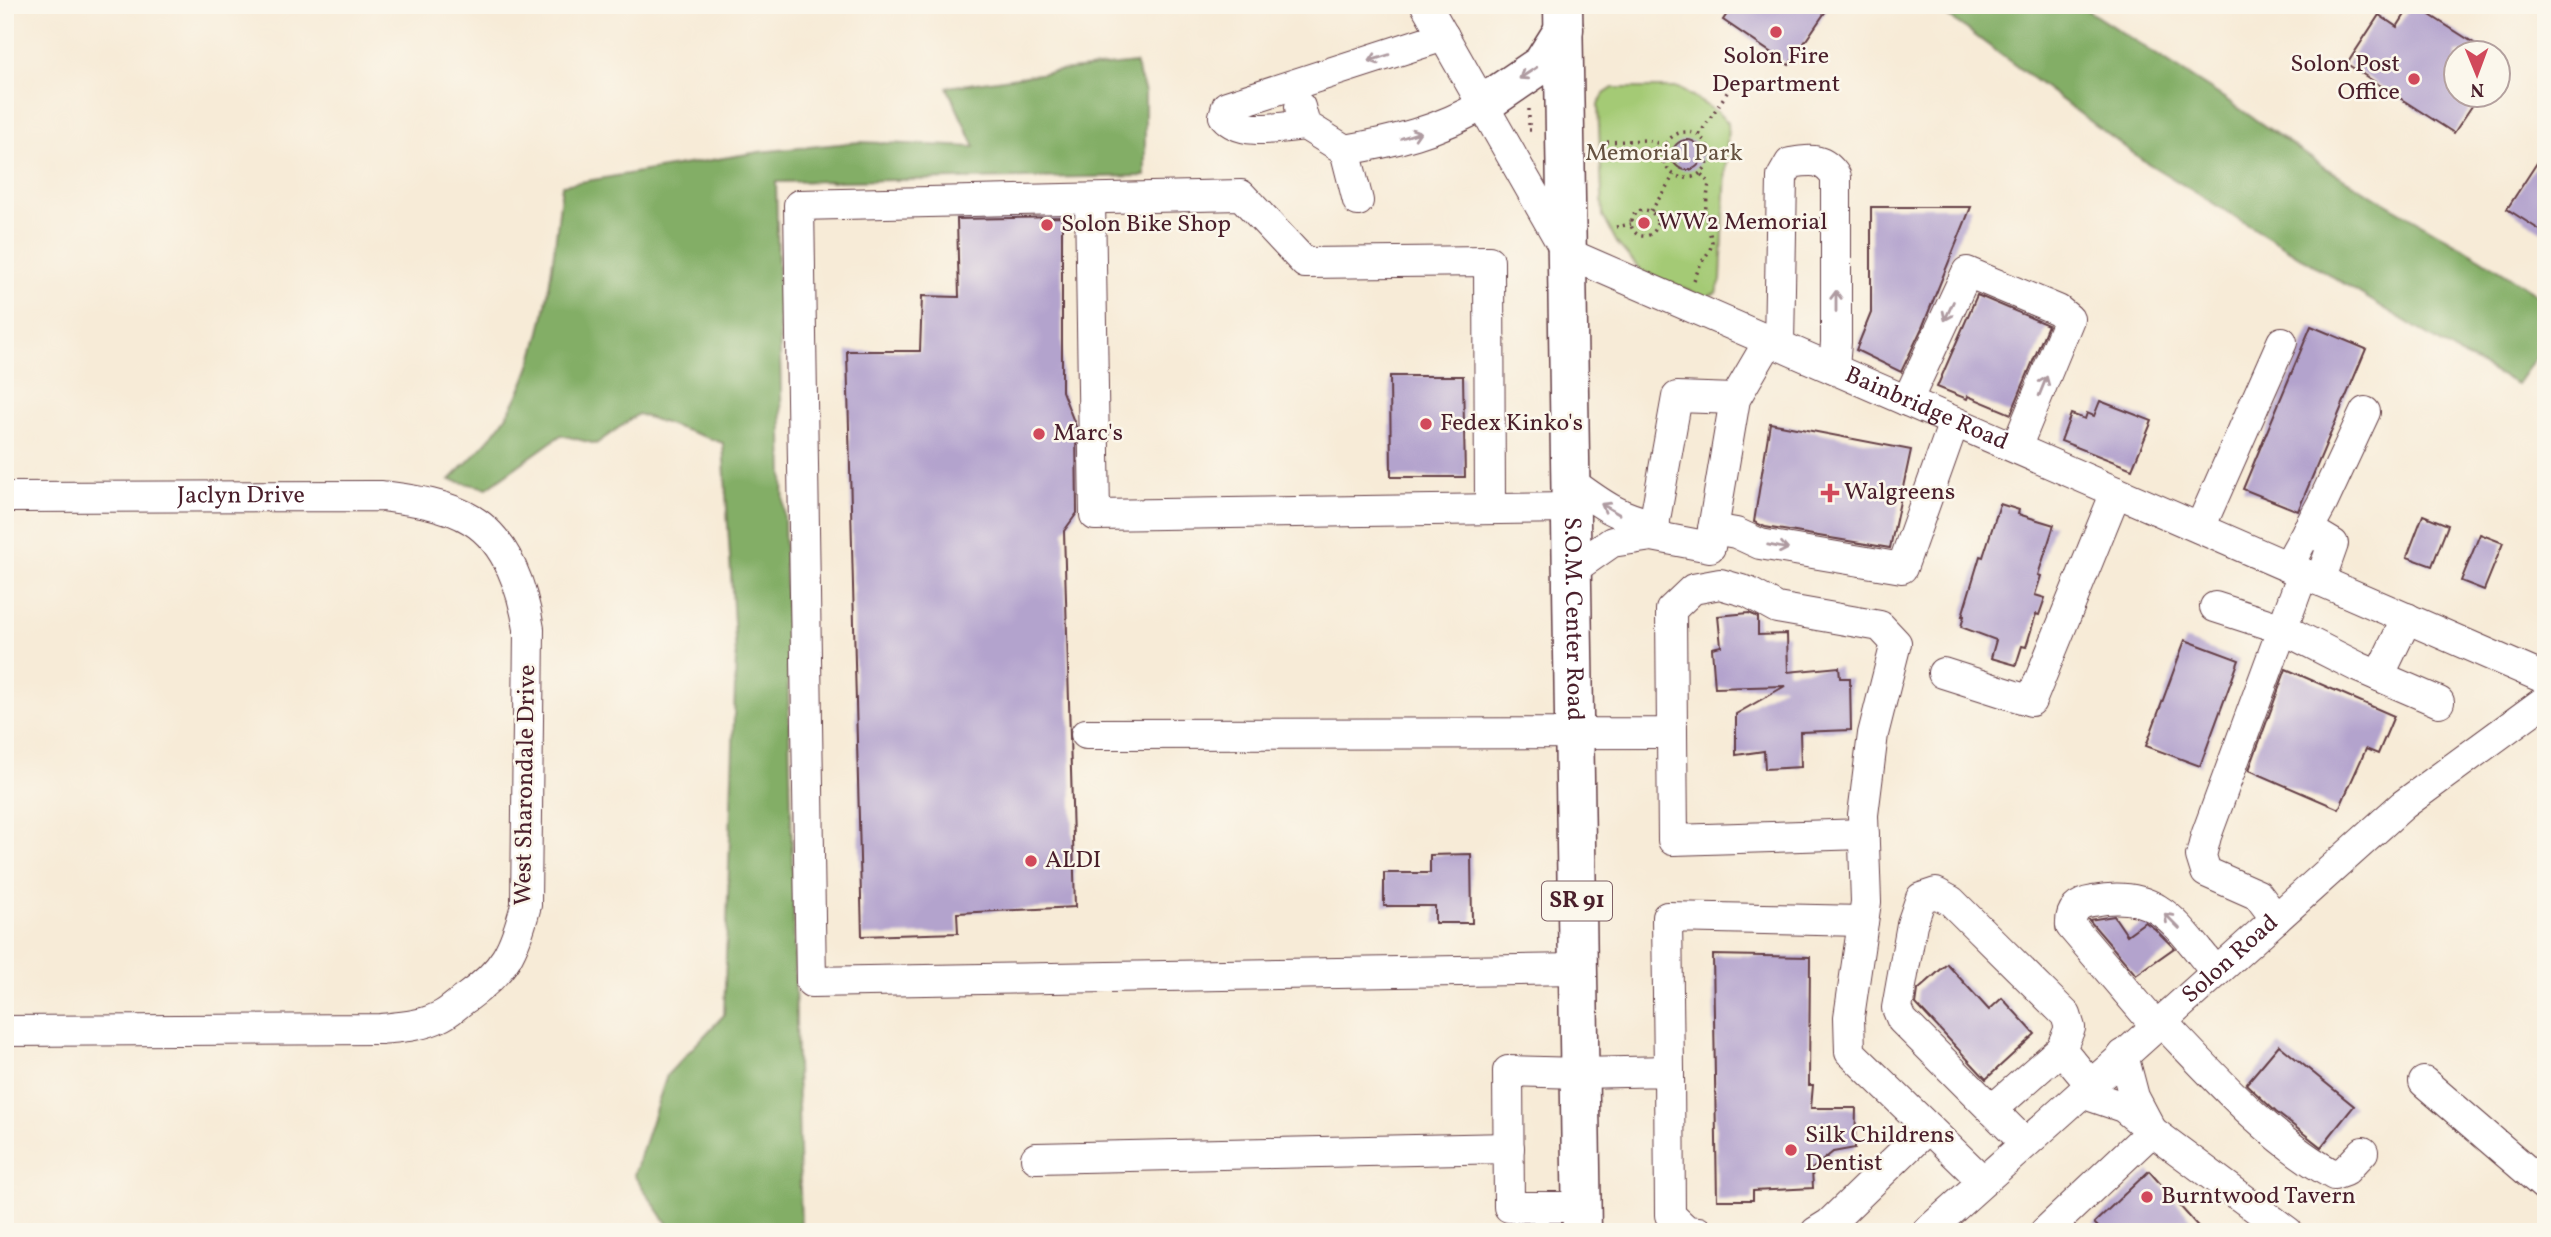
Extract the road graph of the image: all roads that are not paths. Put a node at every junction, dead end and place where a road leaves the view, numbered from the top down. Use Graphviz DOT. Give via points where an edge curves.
graph roads {
  1 [pos="1426,5"];
  2 [pos="1563,17"];
  3 [pos="1444,36"];
  4 [pos="1294,84"];
  5 [pos="1482,105"];
  6 [pos="1305,125"];
  7 [pos="1345,150"];
  8 [pos="1090,198"];
  9 [pos="1358,201"];
  10 [pos="1567,253"];
  11 [pos="2282,342"];
  12 [pos="1774,343"];
  13 [pos="1834,369"];
  14 [pos="1735,399"];
  15 [pos="1907,401"];
  16 [pos="2365,412"];
  17 [pos="1954,422"];
  18 [pos="2016,449"];
  19 [pos="2116,492"];
  20 [pos="1571,495"];
  21 [pos="5,497"];
  22 [pos="1489,509"];
  23 [pos="473,520"];
  24 [pos="2200,528"];
  25 [pos="1713,529"];
  26 [pos="1654,531"];
  27 [pos="1572,570"];
  28 [pos="2304,573"];
  29 [pos="2215,607"];
  30 [pos="2407,618"];
  31 [pos="2283,629"];
  32 [pos="1943,673"];
  33 [pos="2379,676"];
  34 [pos="2546,678"];
  35 [pos="2546,700"];
  36 [pos="2439,702"];
  37 [pos="1574,732"];
  38 [pos="1672,733"];
  39 [pos="1086,734"];
  40 [pos="1864,834"];
  41 [pos="2276,919"];
  42 [pos="1863,921"];
  43 [pos="1578,968"];
  44 [pos="2217,972"];
  45 [pos="2159,1024"];
  46 [pos="5,1031"];
  47 [pos="2061,1049"];
  48 [pos="2123,1055"];
  49 [pos="1669,1072"];
  50 [pos="1579,1073"];
  51 [pos="2424,1082"];
  52 [pos="2086,1089"];
  53 [pos="1992,1110"];
  54 [pos="1928,1128"];
  55 [pos="2152,1131"];
  56 [pos="2025,1143"];
  57 [pos="1509,1148"];
  58 [pos="2363,1152"];
  59 [pos="1036,1158"];
  60 [pos="1983,1181"];
  61 [pos="2546,1187"];
  62 [pos="1582,1219"];
  63 [pos="2277,1229"];
  64 [pos="1698,1232"];
  65 [pos="1816,1232"];
  66 [pos="1927,1232"];
  67 [pos="2045,1232"];
  1 -- 3 [label="street"];
  2 -- 5 [label="main road, one-way" via="1542,64"];
  2 -- 10 [label="main road, S.O.M. Center Road / SR 91"];
  3 -- 4 [label="street, one-way"];
  3 -- 5 [label="street"];
  4 -- 6 [label="street"];
  4 -- 6 [label="street" via="1227,106 1224,116 1244,129"];
  7 -- 5 [label="street, one-way" via="1387,143 1460,119"];
  5 -- 10 [label="street"];
  6 -- 7 [label="street"];
  7 -- 9 [label="street"];
  8 -- 22 [label="street" via="1241,195 1305,264 1489,261"];
  8 -- 22 [label="street" via="1096,515"];
  8 -- 43 [label="street" via="799,205 811,982"];
  10 -- 12 [label="street, Bainbridge Road"];
  10 -- 20 [label="main road, S.O.M. Center Road / SR 91"];
  11 -- 24 [label="street"];
  12 -- 13 [label="street, Bainbridge Road"];
  13 -- 12 [label="street, one-way" via="1836,177 1829,166 1813,160 1790,163 1782,177"];
  12 -- 14 [label="street"];
  13 -- 15 [label="street, Bainbridge Road"];
  14 -- 25 [label="street"];
  14 -- 26 [label="street" via="1677,397"];
  15 -- 17 [label="street, Bainbridge Road"];
  18 -- 15 [label="street, one-way" via="2069,319 2047,305 1966,272"];
  16 -- 28 [label="street" via="2308,530 2333,544"];
  17 -- 18 [label="street, Bainbridge Road"];
  25 -- 17 [label="street, one-way" via="1760,544 1902,568"];
  18 -- 19 [label="street, Bainbridge Road"];
  19 -- 24 [label="street, Bainbridge Road"];
  19 -- 32 [label="street" via="2031,701"];
  20 -- 22 [label="street"];
  26 -- 20 [label="street, one-way"];
  20 -- 27 [label="main road, S.O.M. Center Road / SR 91"];
  21 -- 23 [label="street, Jaclyn Drive" via="382,496 444,508"];
  23 -- 46 [label="street, West Sharondale Drive" via="491,537 514,575 529,629 526,905 518,936 487,983 441,1017 402,1027"];
  24 -- 28 [label="street, Bainbridge Road"];
  25 -- 26 [label="street" via="1710,547"];
  26 -- 27 [label="street" via="1608,543"];
  27 -- 37 [label="main road, S.O.M. Center Road / SR 91"];
  28 -- 30 [label="street, Bainbridge Road"];
  28 -- 31 [label="street"];
  29 -- 31 [label="street"];
  30 -- 33 [label="street"];
  30 -- 34 [label="street, Bainbridge Road"];
  31 -- 33 [label="street"];
  31 -- 41 [label="street" via="2201,856 2206,872 2258,895"];
  33 -- 36 [label="street"];
  35 -- 41 [label="street, Solon Road" via="2403,805"];
  37 -- 38 [label="street"];
  37 -- 39 [label="street"];
  37 -- 43 [label="main road, S.O.M. Center Road / SR 91"];
  38 -- 40 [label="street" via="1673,840"];
  38 -- 40 [label="street" via="1671,610 1693,589 1720,584 1777,608 1880,626 1896,643 1873,734"];
  40 -- 42 [label="street"];
  41 -- 44 [label="street, Solon Road"];
  42 -- 49 [label="street" via="1667,917"];
  42 -- 54 [label="street" via="1849,1017 1850,1052"];
  43 -- 50 [label="main road, S.O.M. Center Road / SR 91"];
  44 -- 45 [label="street, Solon Road"];
  44 -- 45 [label="street, one-way" via="2168,915 2146,902 2115,896 2083,902 2074,909 2071,926"];
  45 -- 48 [label="street, Solon Road"];
  45 -- 58 [label="street" via="2306,1160 2334,1175 2345,1171"];
  47 -- 52 [label="street"];
  47 -- 53 [label="street"];
  47 -- 53 [label="street" via="2070,1028 2066,1015 1951,901 1936,893 1921,898 1897,1008 1902,1020"];
  48 -- 52 [label="street, Solon Road"];
  48 -- 55 [label="street" via="2134,1097"];
  49 -- 50 [label="street"];
  49 -- 64 [label="street" via="1670,1215 1687,1231"];
  50 -- 57 [label="street" via="1508,1071"];
  50 -- 62 [label="main road, S.O.M. Center Road / SR 91"];
  51 -- 61 [label="street"];
  52 -- 55 [label="street" via="2123,1107"];
  52 -- 56 [label="street, Solon Road"];
  53 -- 56 [label="street"];
  54 -- 60 [label="street"];
  54 -- 65 [label="street"];
  55 -- 63 [label="street"];
  55 -- 67 [label="street"];
  56 -- 60 [label="street, Solon Road"];
  57 -- 59 [label="street"];
  57 -- 62 [label="street" via="1509,1208"];
  60 -- 66 [label="street, Solon Road"];
}
